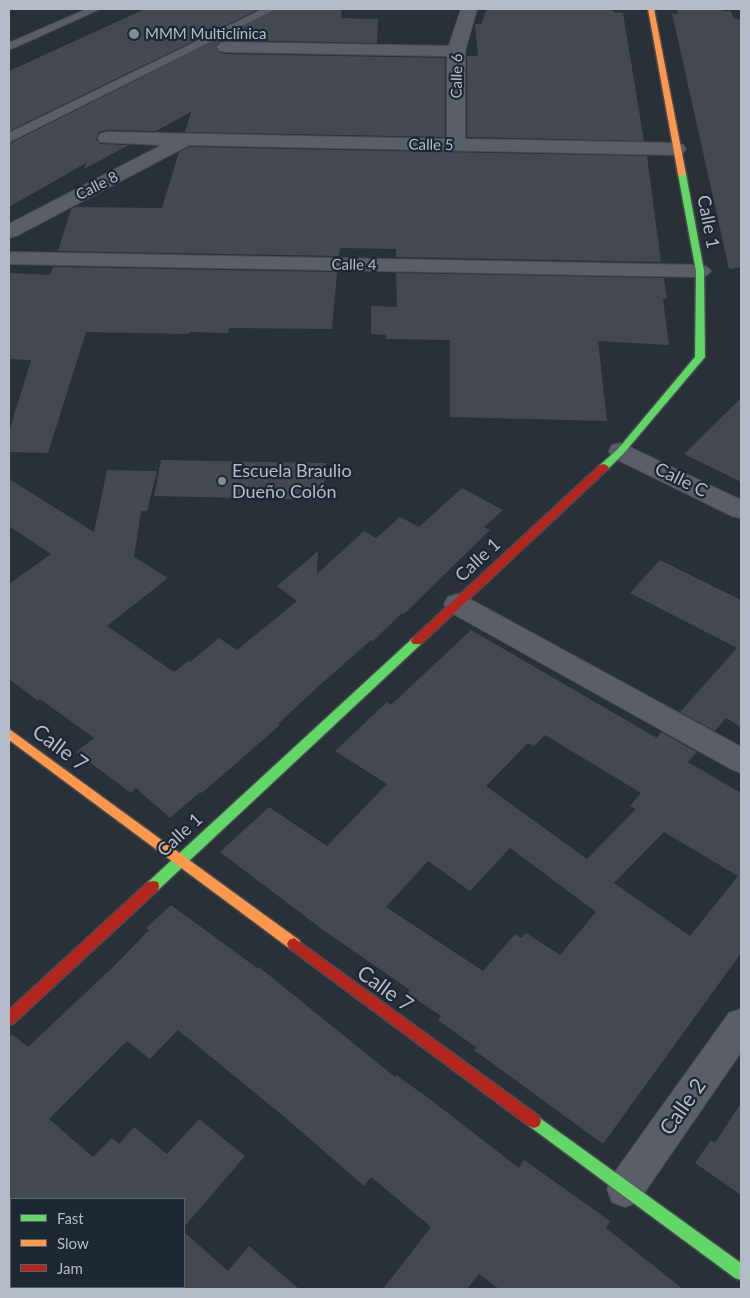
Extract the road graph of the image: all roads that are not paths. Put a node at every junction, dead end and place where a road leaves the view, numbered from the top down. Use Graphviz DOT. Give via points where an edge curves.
graph roads {
  1 [pos="95,9"];
  2 [pos="271,9"];
  3 [pos="469,9"];
  4 [pos="651,9"];
  5 [pos="226,46"];
  6 [pos="9,47"];
  7 [pos="456,50"];
  8 [pos="9,138"];
  9 [pos="107,138"];
  10 [pos="186,140"];
  11 [pos="456,145"];
  12 [pos="676,149"];
  13 [pos="9,232"];
  14 [pos="9,258"];
  15 [pos="700,271"];
  16 [pos="621,451"];
  17 [pos="741,510"];
  18 [pos="457,604"];
  19 [pos="9,734"];
  20 [pos="741,761"];
  21 [pos="178,861"];
  22 [pos="9,1018"];
  23 [pos="741,1024"];
  24 [pos="625,1189"];
  25 [pos="741,1272"];
  1 -- 6 [label="lane"];
  2 -- 8 [label="lane"];
  3 -- 7 [label="street, Calle 6"];
  4 -- 12 [label="street, Calle 1"];
  5 -- 7 [label="street"];
  7 -- 11 [label="street, Calle 6"];
  9 -- 10 [label="street, Calle 5"];
  10 -- 11 [label="street, Calle 5"];
  10 -- 13 [label="street, Calle 8"];
  11 -- 12 [label="street, Calle 5"];
  12 -- 15 [label="street, Calle 1"];
  14 -- 15 [label="street, Calle 4"];
  15 -- 16 [label="street, Calle 1" via="700,357"];
  16 -- 17 [label="street, Calle C"];
  16 -- 18 [label="street, Calle 1"];
  18 -- 20 [label="street"];
  18 -- 21 [label="street, Calle 1"];
  19 -- 21 [label="street, Calle 7"];
  21 -- 22 [label="street, Calle 1"];
  21 -- 24 [label="street, Calle 7"];
  23 -- 24 [label="street, Calle 2"];
  24 -- 25 [label="street, Calle 7"];
}
